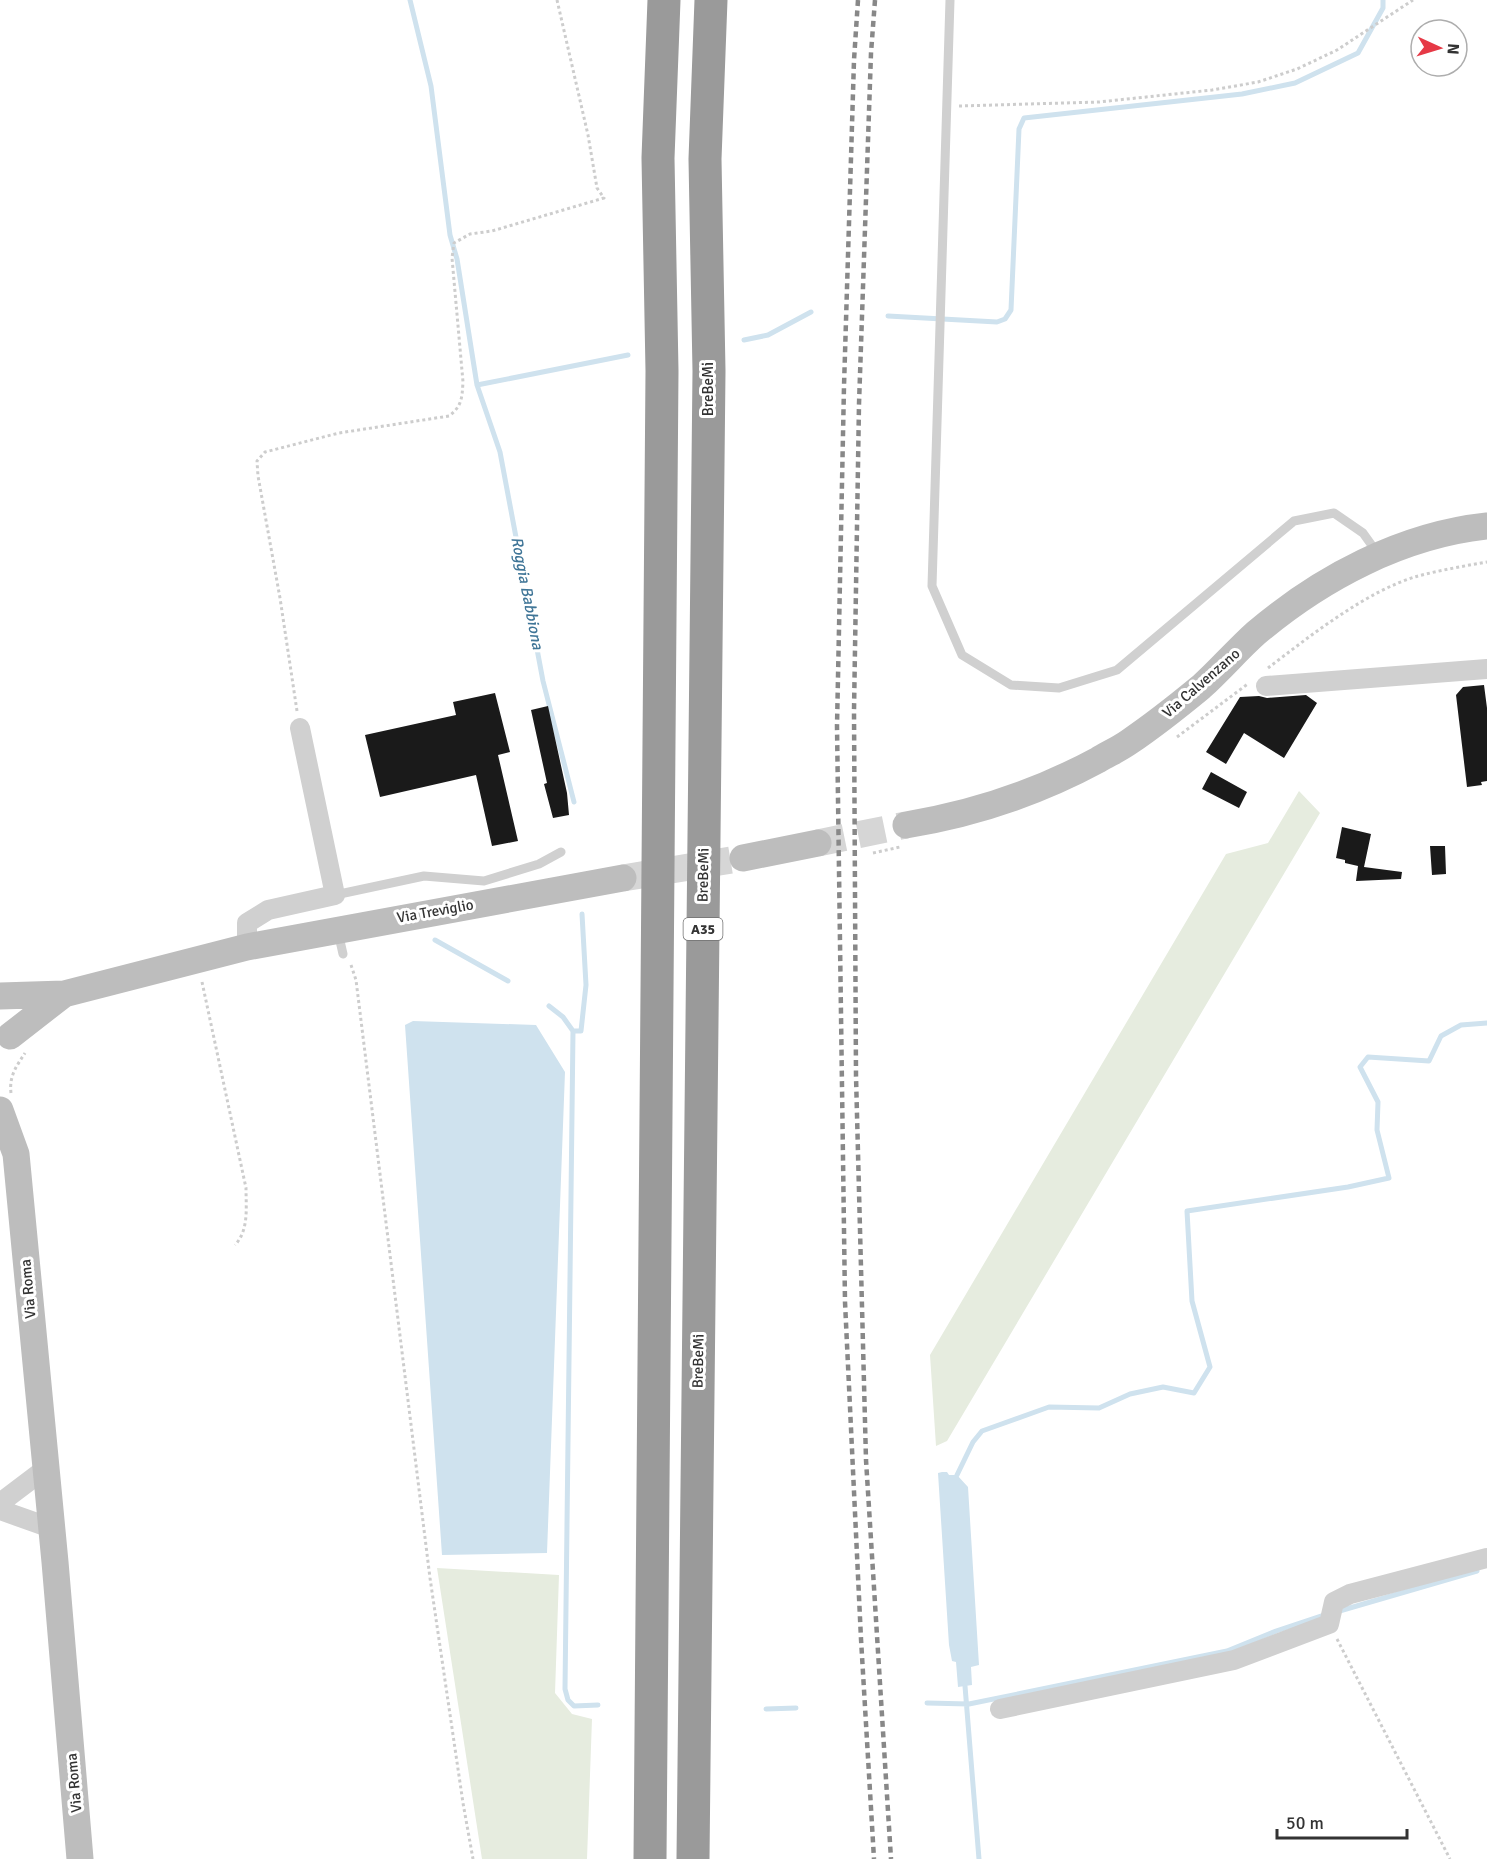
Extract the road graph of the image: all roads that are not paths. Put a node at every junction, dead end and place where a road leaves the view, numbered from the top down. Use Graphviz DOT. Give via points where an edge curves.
graph roads {
  1 [pos="664,0"];
  2 [pos="711,0"];
  3 [pos="950,0"];
  4 [pos="1487,526"];
  5 [pos="1379,555"];
  6 [pos="1487,669"];
  7 [pos="1266,686"];
  8 [pos="300,728"];
  9 [pos="906,825"];
  10 [pos="818,843"];
  11 [pos="561,852"];
  12 [pos="743,858"];
  13 [pos="623,878"];
  14 [pos="335,895"];
  15 [pos="247,947"];
  16 [pos="64,994"];
  17 [pos="0,998"];
  18 [pos="13,1046"];
  19 [pos="6,1103"];
  20 [pos="45,1469"];
  21 [pos="0,1503"];
  22 [pos="0,1510"];
  23 [pos="51,1528"];
  24 [pos="1487,1558"];
  25 [pos="1000,1709"];
  26 [pos="80,1859"];
  27 [pos="650,1859"];
  28 [pos="693,1859"];
  1 -- 27 [label="highway" via="658,158 662,371"];
  2 -- 28 [label="highway, BreBeMi / A35" via="705,159 709,370"];
  3 -- 5 [label="lane" via="932,586 962,655 1011,685 1059,688 1117,670 1294,521 1334,513 1363,533"];
  4 -- 5 [label="main road, Via Calvenzano" via="1432,535"];
  5 -- 9 [label="main road, Via Calvenzano" via="1305,596 1128,743 1034,792 946,819"];
  6 -- 7 [label="street"];
  8 -- 14 [label="street"];
  10 -- 12 [label="main road"];
  11 -- 14 [label="lane" via="538,864 484,881 424,876"];
  13 -- 15 [label="main road, Via Treviglio" via="340,941"];
  14 -- 15 [label="street" via="268,910 247,923"];
  15 -- 16 [label="main road, Via Treviglio"];
  16 -- 17 [label="main road, Via Treviglio"];
  16 -- 18 [label="main road, Via Treviglio"];
  17 -- 18 [label="main road, Via Treviglio" via="9,1014"];
  19 -- 20 [label="main road, Via Roma" via="16,1154"];
  20 -- 21 [label="street"];
  20 -- 23 [label="main road, Via Roma"];
  22 -- 23 [label="street"];
  23 -- 26 [label="main road, Via Roma"];
  24 -- 25 [label="street" via="1350,1594 1334,1602 1329,1624 1234,1660"];
}
